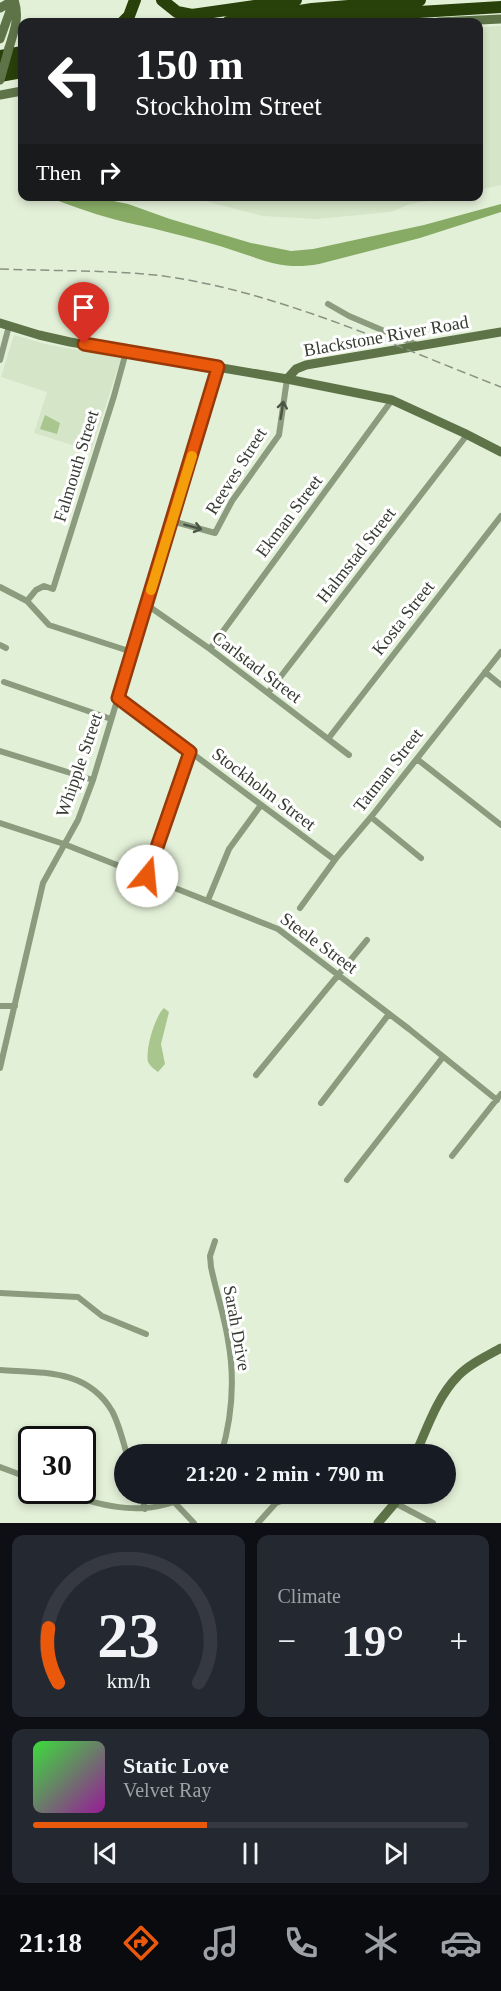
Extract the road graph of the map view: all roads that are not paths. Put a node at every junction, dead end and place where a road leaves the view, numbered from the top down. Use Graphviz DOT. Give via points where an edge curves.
graph roads {
  1 [pos="14,0"];
  2 [pos="135,0"];
  3 [pos="162,0"];
  4 [pos="173,0"];
  5 [pos="296,0"];
  6 [pos="420,0"];
  7 [pos="0,8"];
  8 [pos="192,15"];
  9 [pos="500,15"];
  10 [pos="127,18"];
  11 [pos="254,18"];
  12 [pos="400,18"];
  13 [pos="473,18"];
  14 [pos="0,39"];
  15 [pos="5,52"];
  16 [pos="18,63"];
  17 [pos="0,67"];
  18 [pos="18,73"];
  19 [pos="0,78"];
  20 [pos="18,92"];
  21 [pos="0,95"];
  22 [pos="328,304"];
  23 [pos="5,324"];
  24 [pos="501,332"];
  25 [pos="420,346"];
  26 [pos="126,352"];
  27 [pos="0,360"];
  28 [pos="218,367"];
  29 [pos="287,379"];
  30 [pos="392,400"];
  31 [pos="467,435"];
  32 [pos="501,452"];
  33 [pos="501,516"];
  34 [pos="172,521"];
  35 [pos="0,587"];
  36 [pos="27,601"];
  37 [pos="147,605"];
  38 [pos="210,650"];
  39 [pos="132,652"];
  40 [pos="501,652"];
  41 [pos="485,672"];
  42 [pos="4,682"];
  43 [pos="501,685"];
  44 [pos="268,693"];
  45 [pos="118,698"];
  46 [pos="111,719"];
  47 [pos="328,739"];
  48 [pos="0,751"];
  49 [pos="190,752"];
  50 [pos="349,755"];
  51 [pos="417,759"];
  52 [pos="93,780"];
  53 [pos="261,805"];
  54 [pos="371,817"];
  55 [pos="0,823"];
  56 [pos="501,825"];
  57 [pos="64,844"];
  58 [pos="421,858"];
  59 [pos="334,860"];
  60 [pos="147,876"];
  61 [pos="208,900"];
  62 [pos="300,908"];
  63 [pos="367,940"];
  64 [pos="337,974"];
  65 [pos="0,1006"];
  66 [pos="15,1006"];
  67 [pos="389,1014"];
  68 [pos="443,1057"];
  69 [pos="0,1068"];
  70 [pos="256,1075"];
  71 [pos="499,1097"];
  72 [pos="321,1103"];
  73 [pos="452,1156"];
  74 [pos="347,1180"];
  75 [pos="215,1241"];
  76 [pos="0,1293"];
  77 [pos="146,1334"];
  78 [pos="501,1348"];
  79 [pos="0,1370"];
  80 [pos="123,1444"];
  81 [pos="223,1444"];
  82 [pos="420,1444"];
  83 [pos="0,1467"];
  84 [pos="18,1474"];
  85 [pos="96,1502"];
  86 [pos="144,1504"];
  87 [pos="171,1504"];
  88 [pos="177,1504"];
  89 [pos="275,1504"];
  90 [pos="392,1504"];
  91 [pos="406,1504"];
  92 [pos="146,1509"];
  93 [pos="194,1523"];
  94 [pos="258,1523"];
  95 [pos="378,1523"];
  96 [pos="433,1523"];
  1 -- 7 [label="main road"];
  1 -- 14 [label="main road"];
  1 -- 15 [label="main road" via="17,18"];
  2 -- 10 [label="highway"];
  3 -- 8 [label="highway" via="177,12"];
  4 -- 8 [label="highway"];
  5 -- 8 [label="highway"];
  6 -- 11 [label="highway"];
  9 -- 12 [label="highway"];
  9 -- 13 [label="main road"];
  15 -- 19 [label="main road, bridge"];
  16 -- 17 [label="highway"];
  18 -- 19 [label="highway"];
  20 -- 21 [label="main road"];
  22 -- 25 [label="street"];
  23 -- 26 [label="main road, Blackstone River Road" via="39,335"];
  23 -- 27 [label="street"];
  24 -- 25 [label="main road, Blackstone River Road"];
  25 -- 29 [label="main road, Blackstone River Road" via="306,365"];
  26 -- 28 [label="main road, Blackstone River Road"];
  26 -- 36 [label="street, Falmouth Street" via="53,589 44,586"];
  28 -- 29 [label="main road, Blackstone River Road"];
  28 -- 34 [label="street, Whipple Street"];
  29 -- 30 [label="main road"];
  34 -- 29 [label="street, Reeves Street, one-way" via="214,533 279,435"];
  30 -- 31 [label="main road"];
  30 -- 38 [label="street, Ekman Street"];
  31 -- 32 [label="main road"];
  31 -- 44 [label="street, Halmstad Street"];
  33 -- 47 [label="street, Kosta Street"];
  34 -- 37 [label="street, Whipple Street"];
  35 -- 36 [label="street"];
  36 -- 39 [label="street" via="49,626"];
  37 -- 38 [label="street, Carlstad Street"];
  37 -- 39 [label="street, Whipple Street"];
  38 -- 44 [label="street, Carlstad Street"];
  39 -- 45 [label="street, Whipple Street"];
  40 -- 41 [label="street, Tatman Street"];
  41 -- 43 [label="street"];
  41 -- 51 [label="street, Tatman Street"];
  42 -- 46 [label="street"];
  44 -- 47 [label="street, Carlstad Street"];
  45 -- 46 [label="street, Whipple Street"];
  45 -- 49 [label="street, Stockholm Street"];
  46 -- 52 [label="street, Whipple Street"];
  47 -- 50 [label="street, Carlstad Street"];
  48 -- 52 [label="street"];
  49 -- 53 [label="street, Stockholm Street"];
  49 -- 60 [label="street"];
  51 -- 54 [label="street, Tatman Street"];
  51 -- 56 [label="street"];
  52 -- 57 [label="street, Whipple Street"];
  53 -- 59 [label="street, Stockholm Street"];
  53 -- 61 [label="street" via="229,849"];
  54 -- 58 [label="street"];
  54 -- 59 [label="street, Tatman Street"];
  55 -- 57 [label="street, Steele Street"];
  57 -- 60 [label="street, Steele Street"];
  57 -- 66 [label="street, Whipple Street" via="44,883"];
  59 -- 62 [label="street, Tatman Street"];
  60 -- 61 [label="street, Steele Street"];
  61 -- 64 [label="street, Steele Street" via="278,929"];
  63 -- 64 [label="street"];
  64 -- 67 [label="street, Steele Street"];
  64 -- 70 [label="street"];
  65 -- 66 [label="street"];
  66 -- 69 [label="street, Whipple Street"];
  67 -- 68 [label="street, Steele Street"];
  67 -- 72 [label="street"];
  68 -- 71 [label="street, Steele Street"];
  68 -- 74 [label="street"];
  71 -- 73 [label="street"];
  75 -- 81 [label="street, Sarah Drive" via="211,1267 228,1340 231,1372 232,1398"];
  76 -- 77 [label="street" via="78,1298 102,1316"];
  78 -- 82 [label="main road" via="451,1384"];
  79 -- 80 [label="street" via="78,1379 98,1392 112,1412"];
  83 -- 84 [label="street"];
  85 -- 92 [label="street"];
  86 -- 92 [label="street"];
  87 -- 92 [label="street"];
  88 -- 93 [label="street"];
  89 -- 94 [label="street"];
  90 -- 95 [label="main road"];
  91 -- 96 [label="street"];
}
